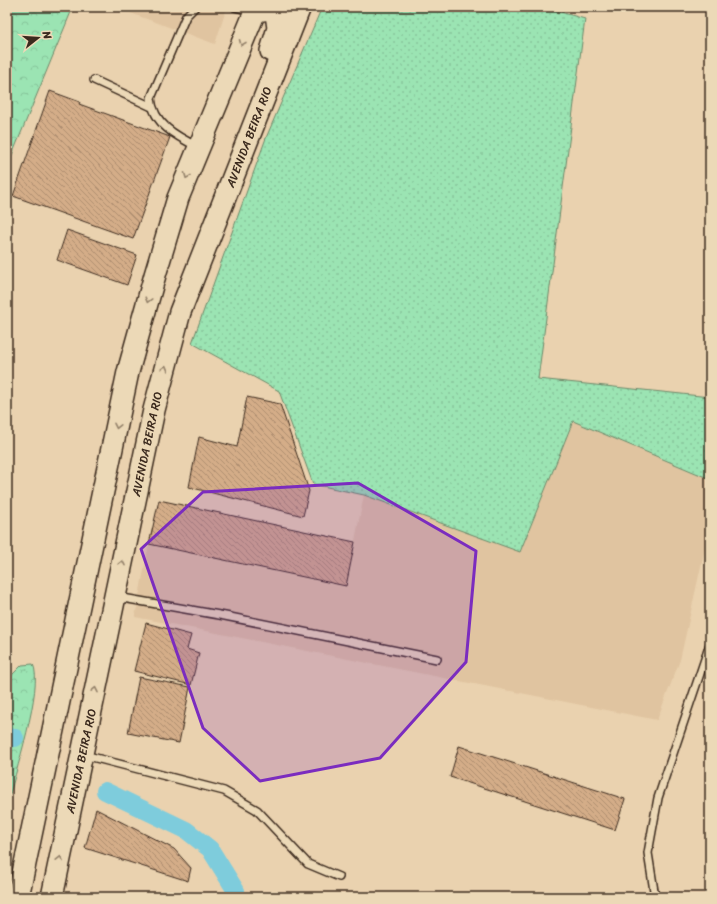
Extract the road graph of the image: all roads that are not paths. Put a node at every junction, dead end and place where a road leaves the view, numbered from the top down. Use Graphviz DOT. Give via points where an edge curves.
graph roads {
  1 [pos="195,7"];
  2 [pos="235,7"];
  3 [pos="300,7"];
  4 [pos="256,9"];
  5 [pos="94,80"];
  6 [pos="152,107"];
  7 [pos="250,132"];
  8 [pos="199,148"];
  9 [pos="115,597"];
  10 [pos="710,644"];
  11 [pos="438,660"];
  12 [pos="82,755"];
  13 [pos="339,877"];
  14 [pos="18,897"];
  15 [pos="52,897"];
  16 [pos="655,897"];
  1 -- 6 [label="lane" via="186,16 151,98"];
  2 -- 4 [label="lane"];
  3 -- 7 [label="main road, AVENIDA BEIRA RIO"];
  4 -- 7 [label="main road" via="272,10 276,14 278,28 255,96"];
  4 -- 8 [label="main road, one-way"];
  5 -- 6 [label="lane"];
  6 -- 8 [label="lane" via="159,122"];
  9 -- 7 [label="main road, AVENIDA BEIRA RIO, one-way" via="154,410 180,312"];
  8 -- 14 [label="main road, one-way" via="178,198 128,372"];
  9 -- 11 [label="lane" via="225,616"];
  12 -- 9 [label="main road, AVENIDA BEIRA RIO, one-way"];
  10 -- 16 [label="lane" via="658,798 648,853"];
  12 -- 13 [label="lane" via="224,791 257,810 308,864"];
  15 -- 12 [label="main road, AVENIDA BEIRA RIO, one-way"];
}
